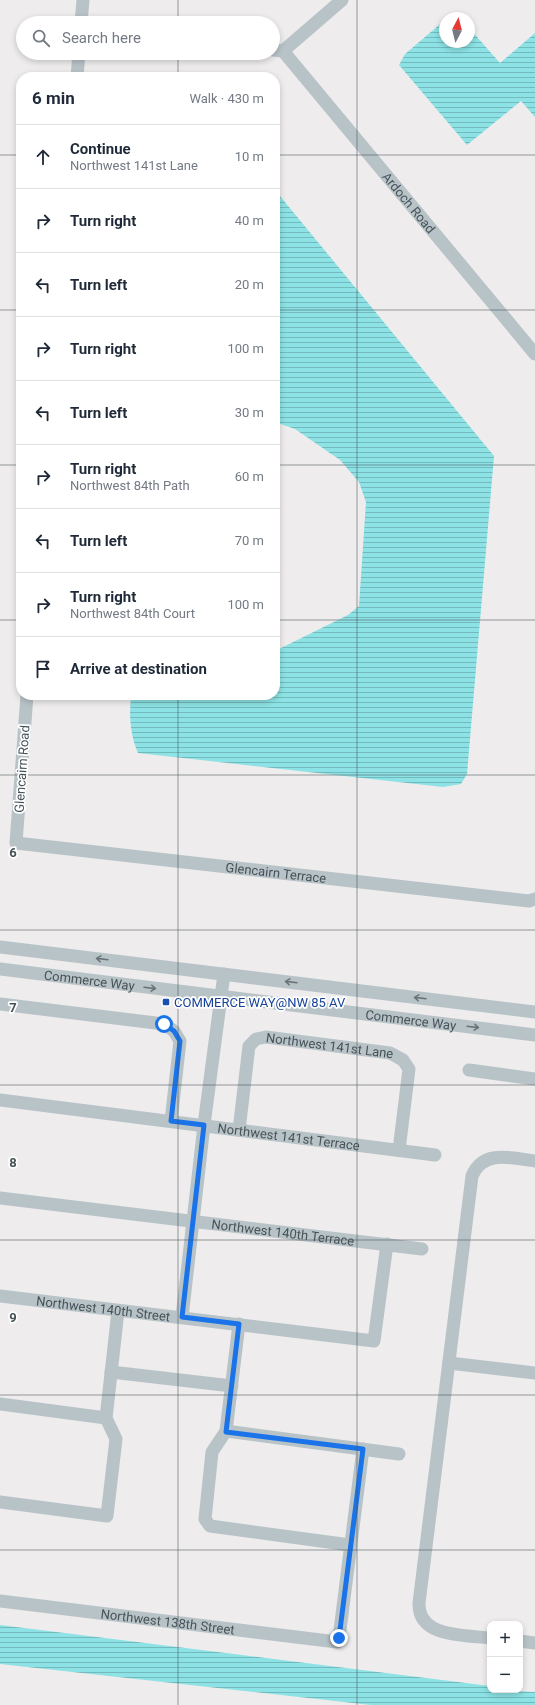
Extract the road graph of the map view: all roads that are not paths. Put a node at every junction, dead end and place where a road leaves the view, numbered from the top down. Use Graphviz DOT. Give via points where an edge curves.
graph roads {
  1 [pos="83,0"];
  2 [pos="342,0"];
  3 [pos="82,16"];
  4 [pos="280,49"];
  5 [pos="280,53"];
  6 [pos="78,60"];
  7 [pos="77,72"];
  8 [pos="535,354"];
  9 [pos="27,700"];
  10 [pos="16,843"];
  11 [pos="535,899"];
  12 [pos="0,947"];
  13 [pos="0,969"];
  14 [pos="224,974"];
  15 [pos="222,996"];
  16 [pos="0,1004"];
  17 [pos="535,1012"];
  18 [pos="535,1035"];
  19 [pos="469,1070"];
  20 [pos="535,1079"];
  21 [pos="0,1100"];
  22 [pos="171,1121"];
  23 [pos="204,1125"];
  24 [pos="239,1130"];
  25 [pos="399,1150"];
  26 [pos="435,1155"];
  27 [pos="535,1161"];
  28 [pos="0,1198"];
  29 [pos="193,1221"];
  30 [pos="387,1244"];
  31 [pos="422,1249"];
  32 [pos="0,1296"];
  33 [pos="118,1311"];
  34 [pos="182,1317"];
  35 [pos="239,1324"];
  36 [pos="449,1363"];
  37 [pos="111,1372"];
  38 [pos="535,1373"];
  39 [pos="232,1386"];
  40 [pos="0,1404"];
  41 [pos="106,1418"];
  42 [pos="226,1432"];
  43 [pos="363,1449"];
  44 [pos="399,1454"];
  45 [pos="0,1502"];
  46 [pos="350,1545"];
  47 [pos="0,1601"];
  48 [pos="487,1638"];
  49 [pos="523,1641"];
  50 [pos="535,1643"];
  1 -- 3 [label="street"];
  2 -- 4 [label="street"];
  5 -- 8 [label="street, Ardoch Road"];
  6 -- 7 [label="street"];
  9 -- 10 [label="street, Glencairn Road"];
  10 -- 11 [label="street, Glencairn Terrace" via="529,901"];
  14 -- 12 [label="street, Commerce Way, one-way"];
  13 -- 15 [label="street, Commerce Way, one-way"];
  14 -- 15 [label="street"];
  17 -- 14 [label="street, Commerce Way, one-way"];
  15 -- 18 [label="street, Commerce Way, one-way"];
  15 -- 23 [label="street"];
  16 -- 22 [label="street" via="164,1024 174,1031 180,1041"];
  19 -- 20 [label="street"];
  21 -- 22 [label="street, Northwest 141st Terrace"];
  22 -- 23 [label="street, Northwest 141st Terrace"];
  23 -- 24 [label="street, Northwest 141st Terrace"];
  23 -- 29 [label="street"];
  24 -- 25 [label="street, Northwest 141st Terrace"];
  24 -- 25 [label="street, Northwest 141st Lane" via="249,1046 256,1039 266,1037 390,1053 403,1060 409,1069"];
  25 -- 26 [label="street, Northwest 141st Terrace"];
  27 -- 36 [label="street" via="492,1157 481,1163 474,1172"];
  28 -- 29 [label="street, Northwest 140th Terrace"];
  29 -- 30 [label="street, Northwest 140th Terrace"];
  29 -- 34 [label="street"];
  30 -- 31 [label="street, Northwest 140th Terrace"];
  30 -- 35 [label="street, Northwest 140th Street" via="374,1341"];
  32 -- 33 [label="street, Northwest 140th Street"];
  33 -- 34 [label="street, Northwest 140th Street"];
  33 -- 37 [label="street"];
  34 -- 35 [label="street, Northwest 140th Street"];
  35 -- 39 [label="street"];
  36 -- 38 [label="street"];
  36 -- 48 [label="street" via="419,1610 426,1623 438,1631"];
  37 -- 39 [label="street"];
  37 -- 41 [label="street"];
  39 -- 42 [label="street"];
  40 -- 41 [label="street"];
  41 -- 45 [label="street" via="116,1439 107,1516"];
  42 -- 43 [label="street"];
  42 -- 46 [label="street" via="212,1452 205,1519 210,1526"];
  43 -- 44 [label="street"];
  43 -- 46 [label="street"];
  46 -- 47 [label="street, Northwest 138th Street" via="339,1638 336,1642"];
  49 -- 50 [label="street"];
}
